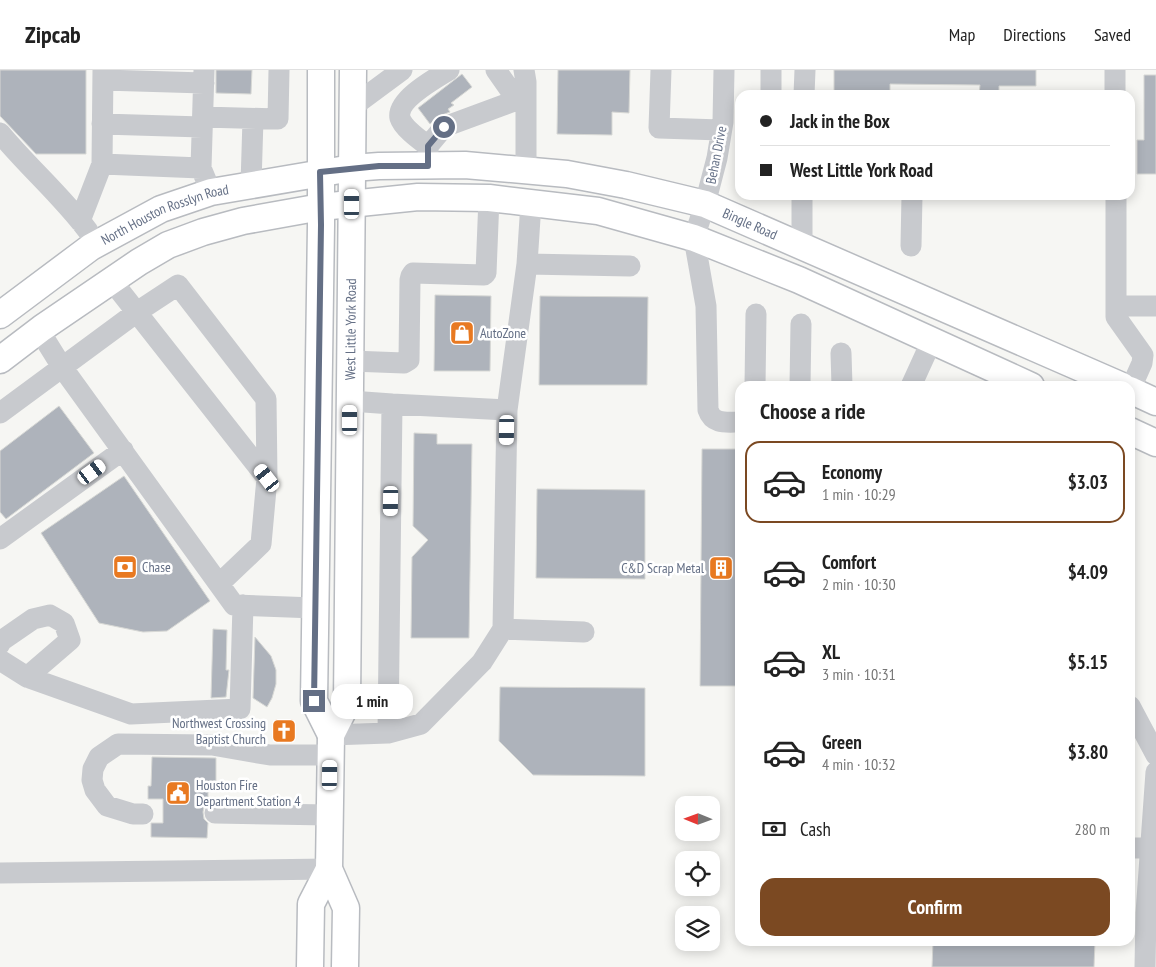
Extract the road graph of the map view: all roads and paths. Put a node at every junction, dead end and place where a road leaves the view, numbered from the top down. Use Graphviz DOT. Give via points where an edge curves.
graph roads {
  1 [pos="279,70"];
  2 [pos="321,70"];
  3 [pos="353,70"];
  4 [pos="402,70"];
  5 [pos="449,70"];
  6 [pos="524,70"];
  7 [pos="661,70"];
  8 [pos="724,70"];
  9 [pos="771,70"];
  10 [pos="805,70"];
  11 [pos="1115,70"];
  12 [pos="103,75"];
  13 [pos="204,77"];
  14 [pos="511,90"];
  15 [pos="771,90"];
  16 [pos="804,90"];
  17 [pos="1115,90"];
  18 [pos="352,107"];
  19 [pos="253,119"];
  20 [pos="202,122"];
  21 [pos="102,124"];
  22 [pos="722,130"];
  23 [pos="0,132"];
  24 [pos="423,149"];
  25 [pos="102,164"];
  26 [pos="201,168"];
  27 [pos="352,168"];
  28 [pos="526,170"];
  29 [pos="320,172"];
  30 [pos="251,184"];
  31 [pos="211,192"];
  32 [pos="489,198"];
  33 [pos="802,200"];
  34 [pos="912,200"];
  35 [pos="1116,200"];
  36 [pos="531,203"];
  37 [pos="352,204"];
  38 [pos="705,204"];
  39 [pos="321,207"];
  40 [pos="80,221"];
  41 [pos="694,238"];
  42 [pos="94,246"];
  43 [pos="911,246"];
  44 [pos="802,247"];
  45 [pos="527,264"];
  46 [pos="630,266"];
  47 [pos="112,281"];
  48 [pos="1116,306"];
  49 [pos="1156,306"];
  50 [pos="137,312"];
  51 [pos="756,314"];
  52 [pos="0,315"];
  53 [pos="802,324"];
  54 [pos="39,330"];
  55 [pos="932,340"];
  56 [pos="841,352"];
  57 [pos="0,360"];
  58 [pos="351,361"];
  59 [pos="62,367"];
  60 [pos="755,381"];
  61 [pos="800,381"];
  62 [pos="842,381"];
  63 [pos="913,381"];
  64 [pos="1020,381"];
  65 [pos="1110,381"];
  66 [pos="1134,381"];
  67 [pos="1135,392"];
  68 [pos="350,401"];
  69 [pos="1156,402"];
  70 [pos="392,404"];
  71 [pos="507,410"];
  72 [pos="0,413"];
  73 [pos="735,422"];
  74 [pos="1135,434"];
  75 [pos="1156,443"];
  76 [pos="123,450"];
  77 [pos="267,478"];
  78 [pos="0,539"];
  79 [pos="219,584"];
  80 [pos="243,605"];
  81 [pos="349,607"];
  82 [pos="315,608"];
  83 [pos="503,629"];
  84 [pos="584,632"];
  85 [pos="0,644"];
  86 [pos="0,660"];
  87 [pos="27,677"];
  88 [pos="1135,715"];
  89 [pos="388,733"];
  90 [pos="331,745"];
  91 [pos="1156,755"];
  92 [pos="1156,772"];
  93 [pos="216,813"];
  94 [pos="143,814"];
  95 [pos="329,814"];
  96 [pos="1140,848"];
  97 [pos="329,869"];
  98 [pos="0,873"];
  99 [pos="310,967"];
  100 [pos="345,967"];
  101 [pos="1145,967"];
  1 -- 19 [label="street" via="278,119"];
  2 -- 29 [label="main road, West Little York Road"];
  3 -- 18 [label="main road, West Little York Road"];
  4 -- 18 [label="street"];
  5 -- 24 [label="street" via="413,94 403,105 400,119"];
  6 -- 14 [label="street" via="526,82"];
  7 -- 22 [label="street" via="659,128"];
  8 -- 22 [label="street, Behan Drive"];
  9 -- 15 [label="street"];
  10 -- 16 [label="street"];
  11 -- 17 [label="street"];
  12 -- 13 [label="street"];
  12 -- 21 [label="street"];
  13 -- 20 [label="street"];
  14 -- 24 [label="street" via="444,127"];
  14 -- 28 [label="street"];
  18 -- 27 [label="main road, West Little York Road"];
  19 -- 20 [label="street"];
  19 -- 30 [label="street"];
  20 -- 21 [label="street"];
  20 -- 26 [label="street"];
  21 -- 25 [label="street"];
  22 -- 38 [label="street, Behan Drive"];
  23 -- 40 [label="street" via="20,158"];
  24 -- 27 [label="main road, Bingle Road" via="379,166"];
  24 -- 28 [label="main road, Bingle Road" via="465,165"];
  25 -- 26 [label="street"];
  25 -- 40 [label="street"];
  26 -- 31 [label="street"];
  27 -- 29 [label="main road, North Houston Rosslyn Road"];
  27 -- 37 [label="main road, West Little York Road"];
  28 -- 38 [label="main road, Bingle Road" via="626,184"];
  29 -- 30 [label="main road, North Houston Rosslyn Road"];
  29 -- 39 [label="main road, West Little York Road"];
  30 -- 31 [label="main road, North Houston Rosslyn Road"];
  31 -- 42 [label="main road, North Houston Rosslyn Road" via="161,209"];
  32 -- 36 [label="main road"];
  32 -- 37 [label="main road" via="418,197"];
  32 -- 58 [label="street" via="484,275 413,273 410,280 409,360"];
  33 -- 44 [label="street"];
  34 -- 43 [label="street"];
  35 -- 48 [label="street"];
  36 -- 41 [label="main road" via="598,211"];
  36 -- 45 [label="street"];
  37 -- 39 [label="main road"];
  37 -- 58 [label="main road, West Little York Road"];
  38 -- 41 [label="street, Behan Drive"];
  38 -- 44 [label="main road, Bingle Road"];
  39 -- 47 [label="main road, North Houston Rosslyn Road" via="242,221 203,232 168,245"];
  39 -- 82 [label="main road, West Little York Road"];
  40 -- 42 [label="street"];
  41 -- 55 [label="main road" via="799,280"];
  41 -- 73 [label="street" via="706,306 708,410 712,419 718,422"];
  42 -- 47 [label="main road"];
  42 -- 52 [label="main road, North Houston Rosslyn Road"];
  44 -- 65 [label="main road, Bingle Road"];
  45 -- 46 [label="street"];
  45 -- 71 [label="street"];
  47 -- 50 [label="street"];
  47 -- 54 [label="main road, North Houston Rosslyn Road"];
  48 -- 49 [label="street"];
  48 -- 66 [label="street" via="1116,317 1143,355"];
  50 -- 59 [label="street"];
  50 -- 77 [label="street"];
  50 -- 77 [label="street" via="178,285 266,400"];
  51 -- 60 [label="street"];
  53 -- 61 [label="street"];
  54 -- 57 [label="main road, North Houston Rosslyn Road"];
  54 -- 59 [label="street"];
  55 -- 63 [label="street"];
  55 -- 64 [label="main road"];
  56 -- 62 [label="street"];
  58 -- 68 [label="main road, West Little York Road"];
  59 -- 72 [label="street"];
  59 -- 76 [label="street"];
  67 -- 69 [label="main road"];
  68 -- 70 [label="street"];
  68 -- 81 [label="main road, West Little York Road"];
  70 -- 71 [label="street"];
  70 -- 89 [label="street"];
  71 -- 83 [label="street"];
  74 -- 75 [label="main road"];
  76 -- 78 [label="street"];
  76 -- 79 [label="street"];
  77 -- 79 [label="street" via="260,544"];
  79 -- 80 [label="street" via="234,605"];
  80 -- 82 [label="street"];
  80 -- 87 [label="street" via="240,709 132,714"];
  81 -- 82 [label="main road"];
  81 -- 90 [label="main road, West Little York Road" via="347,703"];
  82 -- 90 [label="main road, West Little York Road" via="314,701"];
  83 -- 84 [label="street"];
  83 -- 89 [label="street" via="482,662 421,724"];
  85 -- 87 [label="street" via="33,619 50,615 64,623 70,640"];
  86 -- 87 [label="street"];
  88 -- 91 [label="street"];
  89 -- 90 [label="street"];
  90 -- 94 [label="street" via="270,755 212,745 118,744 99,758 92,769 95,790 107,806"];
  90 -- 95 [label="main road, West Little York Road"];
  92 -- 96 [label="street"];
  93 -- 95 [label="street"];
  95 -- 97 [label="main road, West Little York Road"];
  96 -- 101 [label="street" via="1146,914"];
  97 -- 98 [label="street"];
  97 -- 99 [label="main road, West Little York Road" via="311,904"];
  97 -- 100 [label="main road, West Little York Road" via="346,908"];
}
